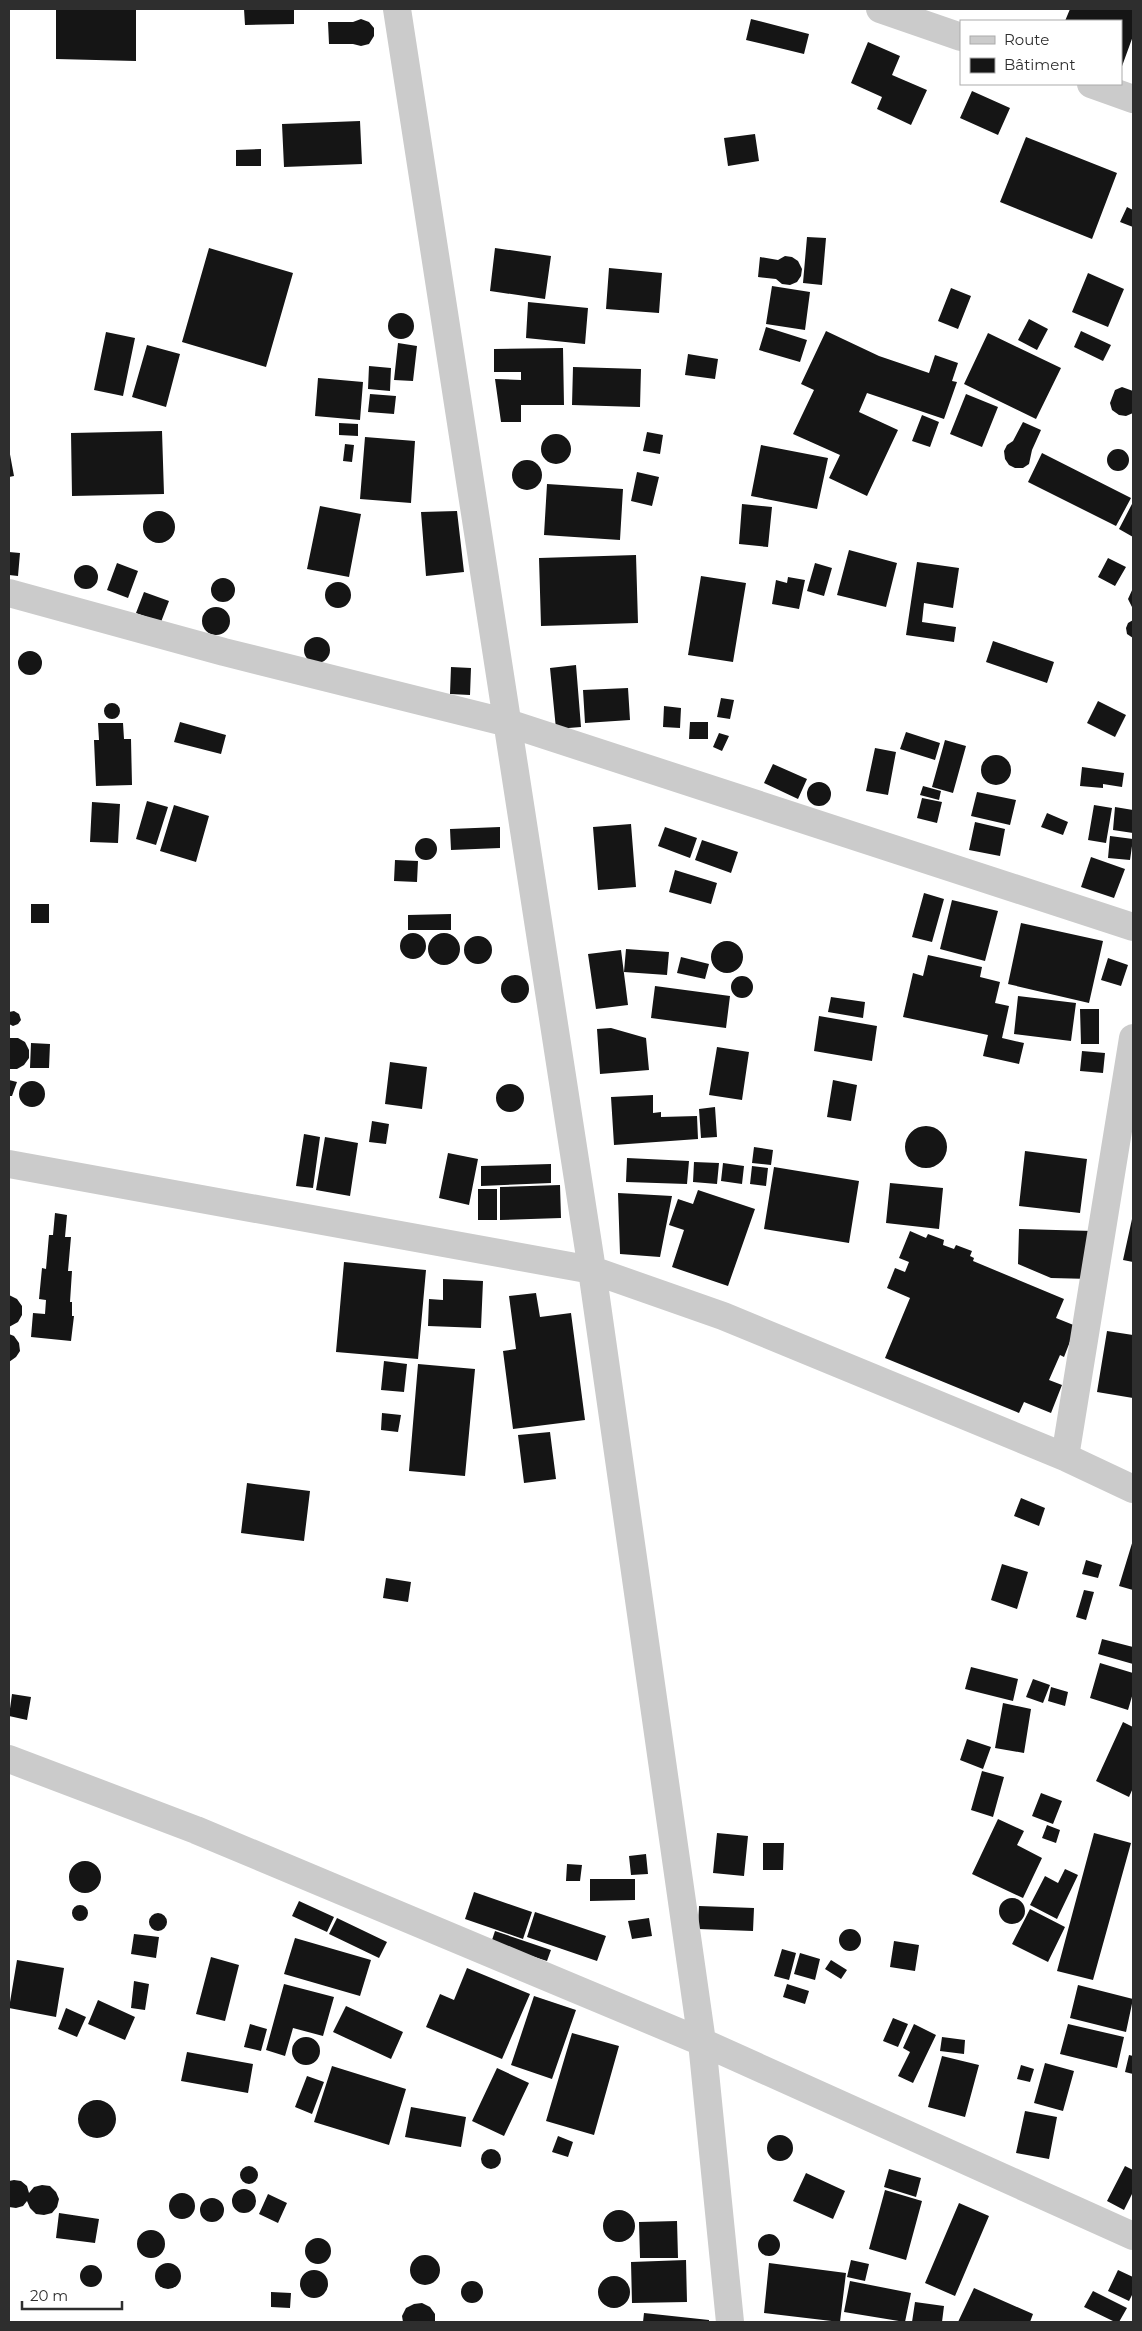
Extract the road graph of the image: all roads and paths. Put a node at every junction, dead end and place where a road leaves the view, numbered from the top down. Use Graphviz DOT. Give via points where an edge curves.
graph roads {
  1 [pos="397,9"];
  2 [pos="880,9"];
  3 [pos="960,37"];
  4 [pos="1094,85"];
  5 [pos="1133,99"];
  6 [pos="9,593"];
  7 [pos="508,723"];
  8 [pos="1133,927"];
  9 [pos="1133,1038"];
  10 [pos="9,1164"];
  11 [pos="592,1270"];
  12 [pos="1065,1457"];
  13 [pos="1133,1489"];
  14 [pos="9,1759"];
  15 [pos="702,2042"];
  16 [pos="1133,2236"];
  17 [pos="730,2322"];
  1 -- 7 [label="street"];
  2 -- 3 [label="street"];
  4 -- 5 [label="street"];
  6 -- 7 [label="street" via="224,652"];
  7 -- 8 [label="street"];
  7 -- 11 [label="street"];
  9 -- 12 [label="street"];
  10 -- 11 [label="street"];
  11 -- 12 [label="street" via="723,1316"];
  11 -- 15 [label="street"];
  12 -- 13 [label="street"];
  14 -- 15 [label="street" via="196,1830"];
  15 -- 16 [label="street"];
  15 -- 17 [label="street"];
}
